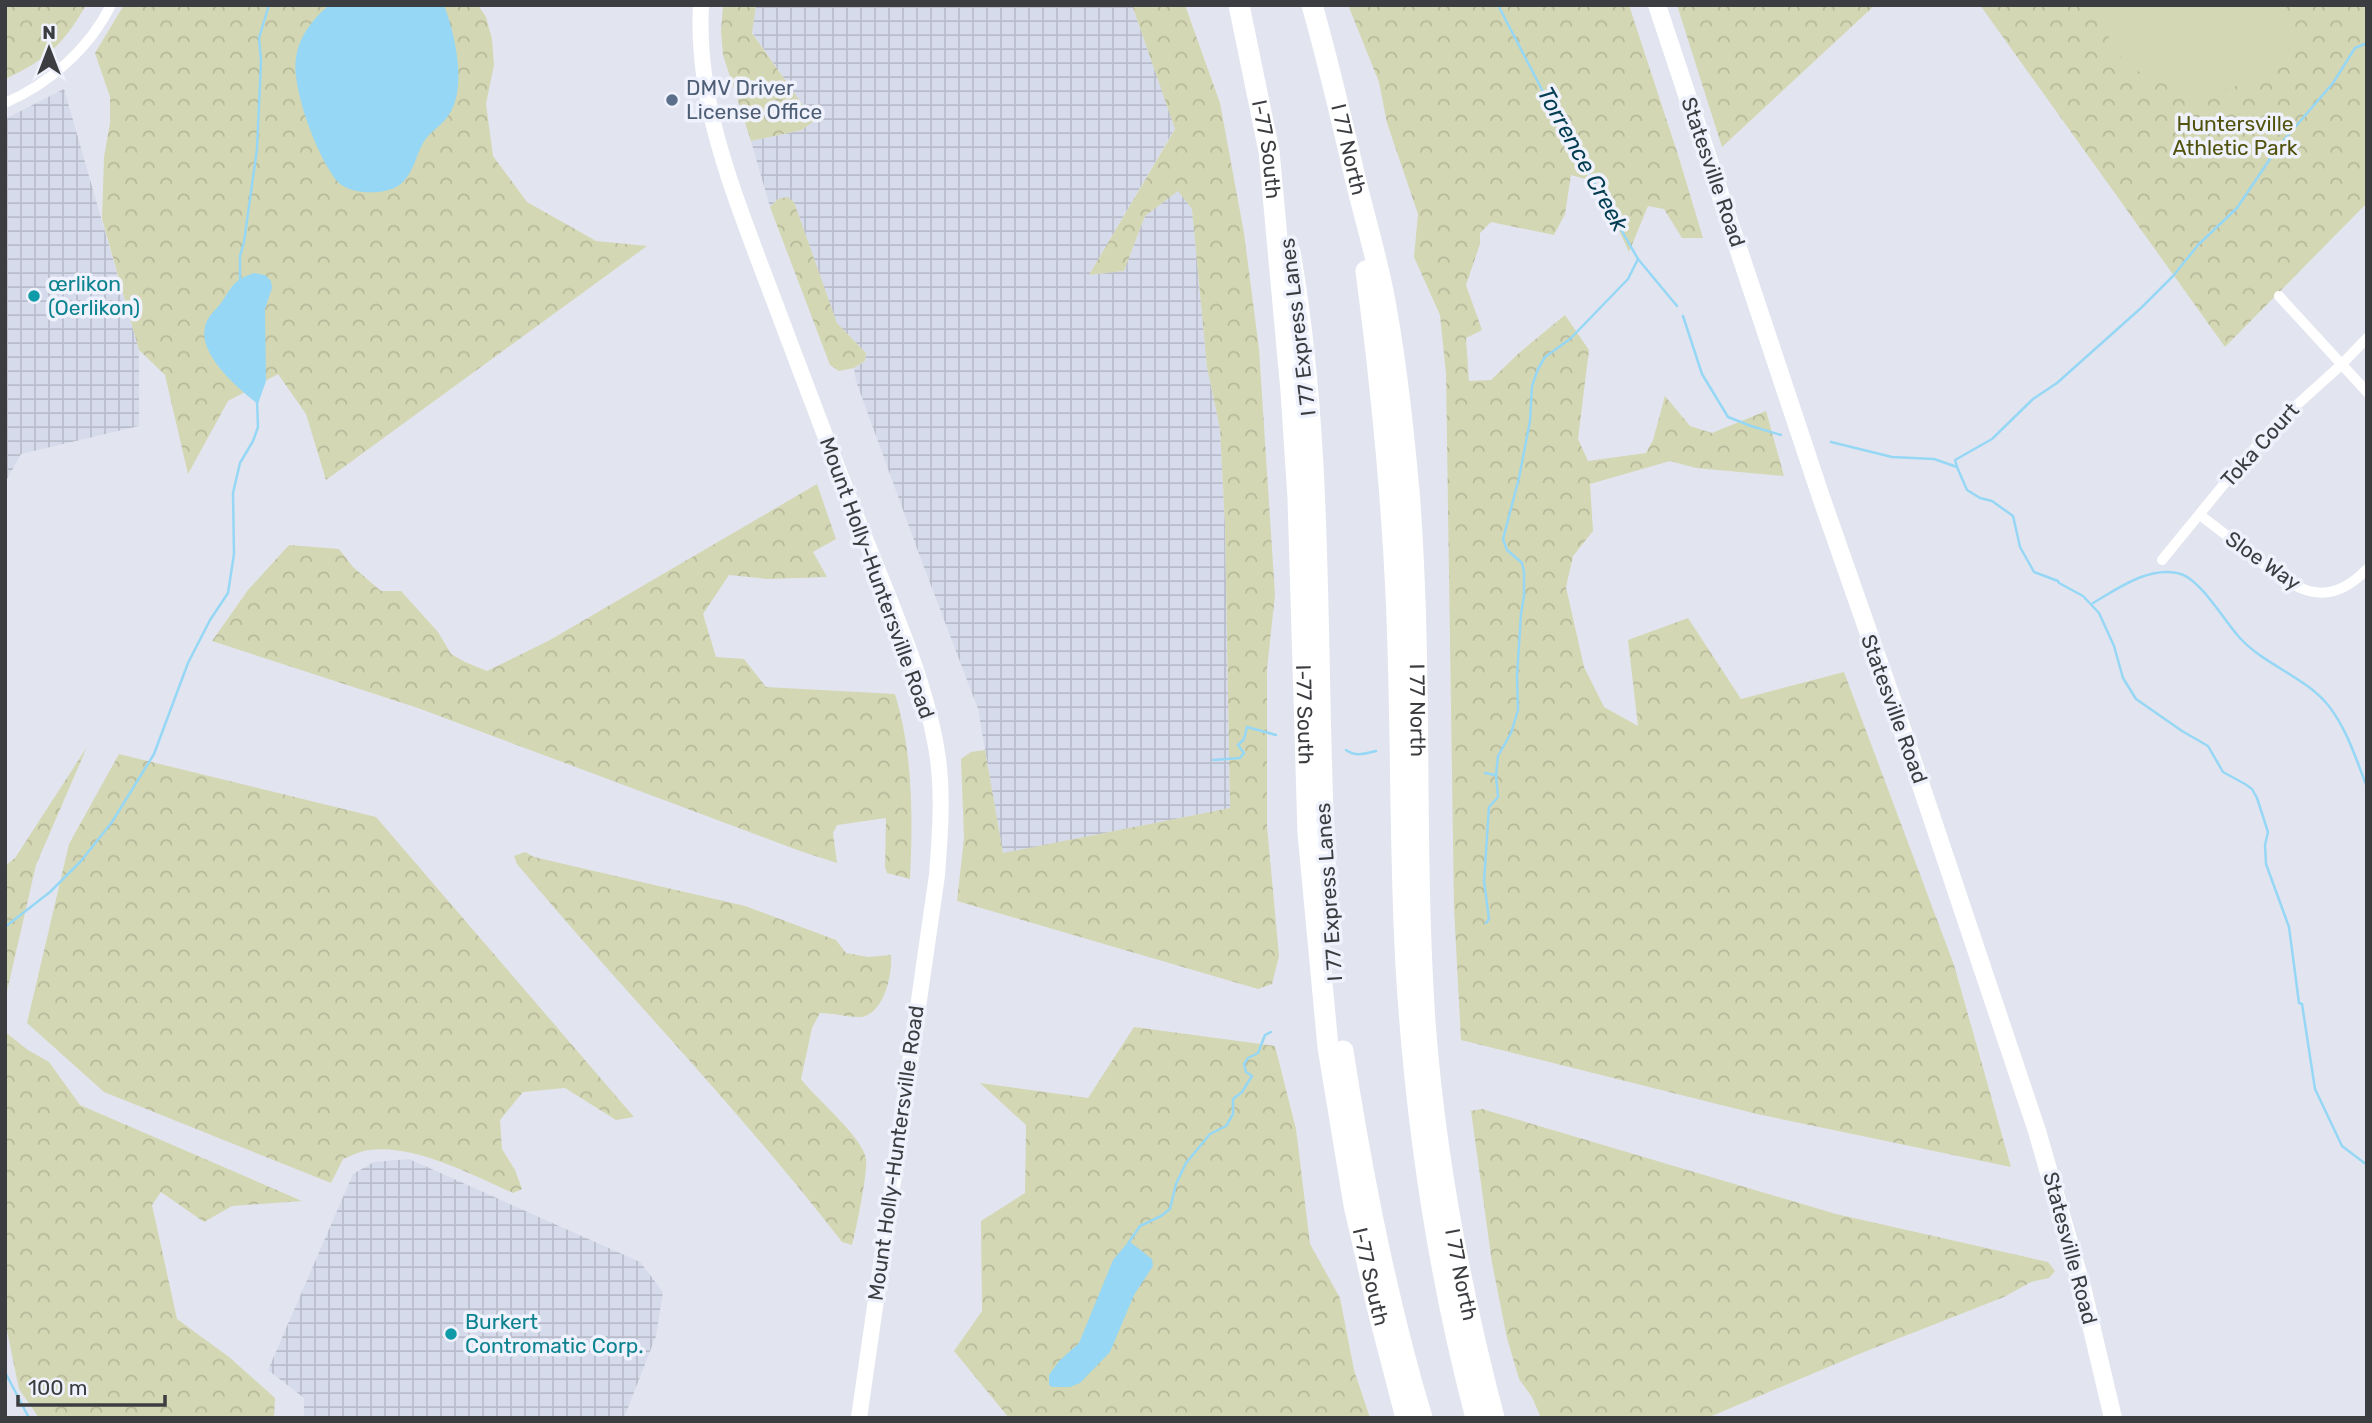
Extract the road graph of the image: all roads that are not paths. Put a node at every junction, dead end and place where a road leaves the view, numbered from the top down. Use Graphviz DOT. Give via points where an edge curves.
graph roads {
  1 [pos="111,5"];
  2 [pos="701,5"];
  3 [pos="1239,5"];
  4 [pos="1312,5"];
  5 [pos="1657,5"];
  6 [pos="5,103"];
  7 [pos="1269,151"];
  8 [pos="1354,175"];
  9 [pos="2279,296"];
  10 [pos="2367,338"];
  11 [pos="2341,365"];
  12 [pos="2367,392"];
  13 [pos="2200,515"];
  14 [pos="2162,561"];
  15 [pos="2367,569"];
  16 [pos="1445,1286"];
  17 [pos="1392,1307"];
  18 [pos="859,1418"];
  19 [pos="1406,1418"];
  20 [pos="1422,1418"];
  21 [pos="1433,1418"];
  22 [pos="1464,1418"];
  23 [pos="1476,1418"];
  24 [pos="1494,1418"];
  25 [pos="2113,1418"];
  1 -- 6 [label="street" via="82,48 59,70"];
  2 -- 18 [label="main road, Mount Holly-Huntersville Road" via="704,84 721,154 908,650 937,758 937,875"];
  3 -- 7 [label="highway, I-77 South"];
  4 -- 8 [label="highway, I 77 North"];
  5 -- 25 [label="main road, Statesville Road" via="2037,1131 2083,1291"];
  7 -- 17 [label="highway, I 77 Express Lanes" via="1296,282 1307,390 1323,833 1336,992 1359,1150"];
  7 -- 19 [label="highway, I-77 South" via="1295,444 1308,833 1325,1020 1354,1205"];
  8 -- 16 [label="highway" via="1394,544 1410,1022 1425,1168"];
  8 -- 24 [label="highway, I 77 North" via="1390,331 1408,490 1429,1074 1452,1231"];
  9 -- 11 [label="street"];
  10 -- 11 [label="street, Toka Court"];
  11 -- 12 [label="street"];
  11 -- 13 [label="street, Toka Court" via="2278,422"];
  13 -- 14 [label="street, Toka Court"];
  13 -- 15 [label="street, Sloe Way" via="2303,591 2337,590"];
  16 -- 22 [label="highway"];
  16 -- 23 [label="highway"];
  17 -- 20 [label="highway, I 77 Express Lanes"];
  17 -- 21 [label="highway"];
}
